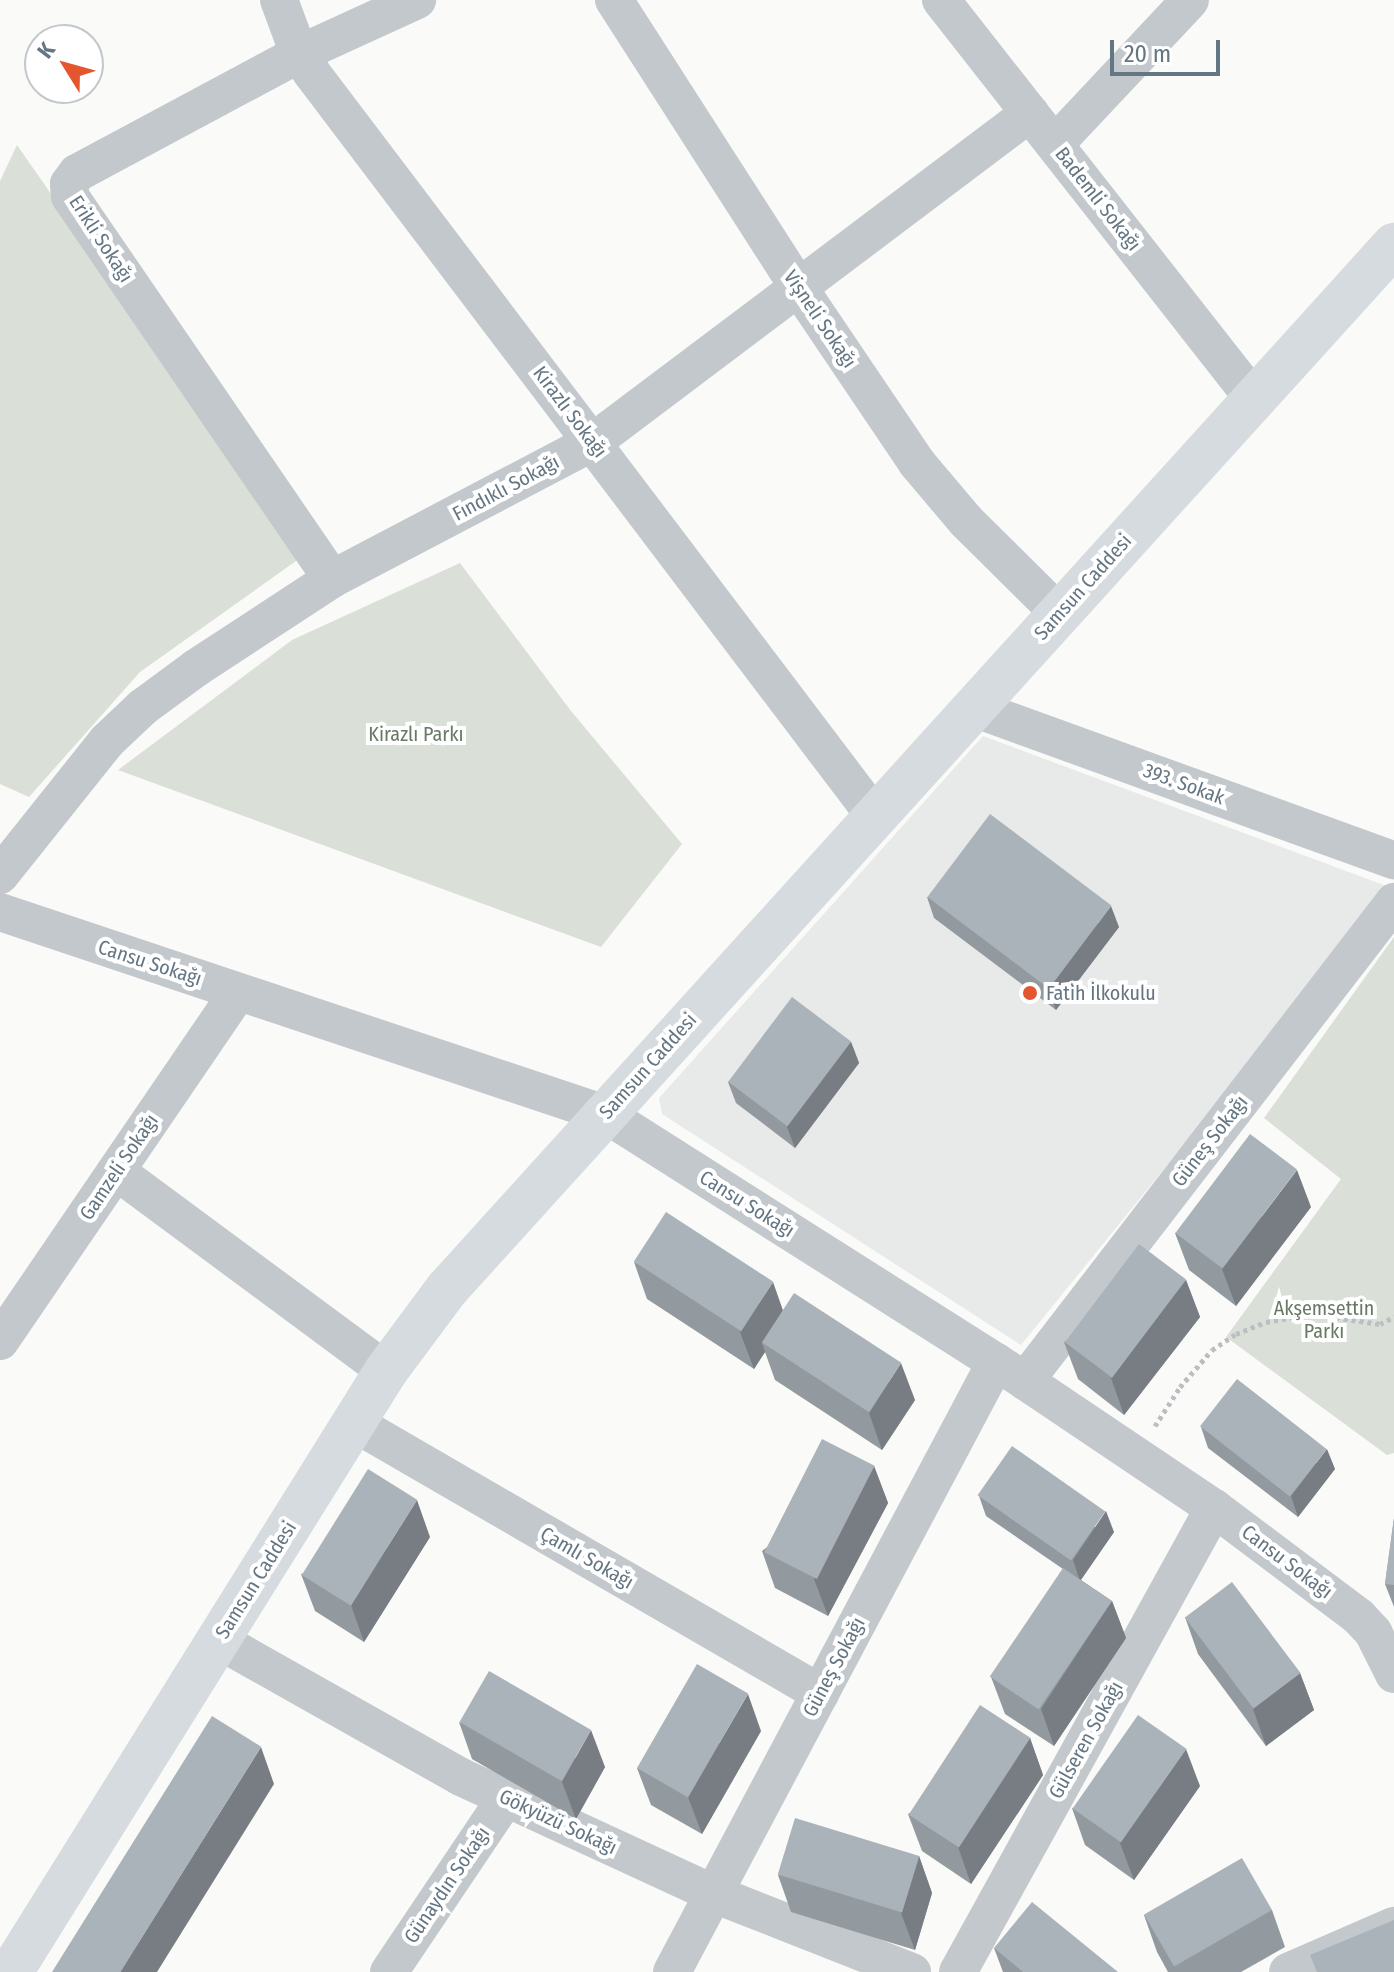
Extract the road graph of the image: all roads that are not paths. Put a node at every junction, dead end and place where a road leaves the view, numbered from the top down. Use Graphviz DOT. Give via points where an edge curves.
graph roads {
  1 [pos="279,0"];
  2 [pos="417,0"];
  3 [pos="614,0"];
  4 [pos="941,0"];
  5 [pos="1190,0"];
  6 [pos="299,54"];
  7 [pos="1030,113"];
  8 [pos="1055,144"];
  9 [pos="1394,245"];
  10 [pos="799,288"];
  11 [pos="1254,399"];
  12 [pos="593,442"];
  13 [pos="332,579"];
  14 [pos="1059,613"];
  15 [pos="973,708"];
  16 [pos="875,816"];
  17 [pos="11,839"];
  18 [pos="1394,860"];
  19 [pos="0,875"];
  20 [pos="1394,902"];
  21 [pos="0,912"];
  22 [pos="238,992"];
  23 [pos="605,1114"];
  24 [pos="116,1171"];
  25 [pos="0,1341"];
  26 [pos="386,1371"];
  27 [pos="1010,1371"];
  28 [pos="354,1423"];
  29 [pos="1214,1508"];
  30 [pos="218,1640"];
  31 [pos="1393,1667"];
  32 [pos="820,1693"];
  33 [pos="506,1798"];
  34 [pos="714,1894"];
  35 [pos="1394,1926"];
  36 [pos="11,1972"];
  37 [pos="389,1972"];
  38 [pos="672,1972"];
  39 [pos="912,1972"];
  40 [pos="958,1972"];
  41 [pos="1288,1972"];
  1 -- 6 [label="street, Kirazlı Sokağı"];
  2 -- 6 [label="street, Erikli Sokağı"];
  3 -- 10 [label="street, Vişneli Sokağı"];
  4 -- 7 [label="street, Bademli Sokağı"];
  5 -- 8 [label="street"];
  6 -- 12 [label="street, Kirazlı Sokağı"];
  6 -- 13 [label="street, Erikli Sokağı" via="77,173 69,184 70,196"];
  7 -- 8 [label="street, Bademli Sokağı"];
  7 -- 10 [label="street, Fındıklı Sokağı"];
  8 -- 11 [label="street, Bademli Sokağı"];
  9 -- 11 [label="street, Samsun Caddesi"];
  10 -- 12 [label="street, Fındıklı Sokağı"];
  10 -- 14 [label="street, Vişneli Sokağı" via="924,473"];
  11 -- 14 [label="street, Samsun Caddesi"];
  12 -- 13 [label="street, Fındıklı Sokağı"];
  12 -- 16 [label="street, Kirazlı Sokağı"];
  13 -- 17 [label="street, Fındıklı Sokağı" via="143,707"];
  14 -- 15 [label="street, Samsun Caddesi"];
  15 -- 16 [label="street, Samsun Caddesi"];
  15 -- 18 [label="street, 393. Sokak"];
  16 -- 23 [label="street, Samsun Caddesi"];
  17 -- 19 [label="street, Fındıklı Sokağı"];
  20 -- 27 [label="street, Güneş Sokağı"];
  21 -- 22 [label="street, Cansu Sokağı"];
  22 -- 23 [label="street, Cansu Sokağı"];
  22 -- 24 [label="street, Gamzeli Sokağı"];
  23 -- 26 [label="street, Samsun Caddesi" via="447,1289"];
  23 -- 27 [label="street, Cansu Sokağı"];
  24 -- 25 [label="street, Gamzeli Sokağı"];
  24 -- 26 [label="street"];
  26 -- 28 [label="street, Samsun Caddesi"];
  27 -- 29 [label="street, Cansu Sokağı"];
  27 -- 32 [label="street, Güneş Sokağı"];
  28 -- 30 [label="street, Samsun Caddesi"];
  28 -- 32 [label="street, Çamlı Sokağı"];
  29 -- 31 [label="street, Cansu Sokağı" via="1359,1617"];
  29 -- 40 [label="street, Gülseren Sokağı"];
  30 -- 33 [label="street, Gökyüzü Sokağı"];
  30 -- 36 [label="street, Samsun Caddesi"];
  32 -- 34 [label="street, Güneş Sokağı"];
  33 -- 34 [label="street, Gökyüzü Sokağı"];
  33 -- 37 [label="street, Günaydın Sokağı"];
  34 -- 38 [label="street, Güneş Sokağı"];
  34 -- 39 [label="street, Gökyüzü Sokağı"];
  35 -- 41 [label="street"];
}
